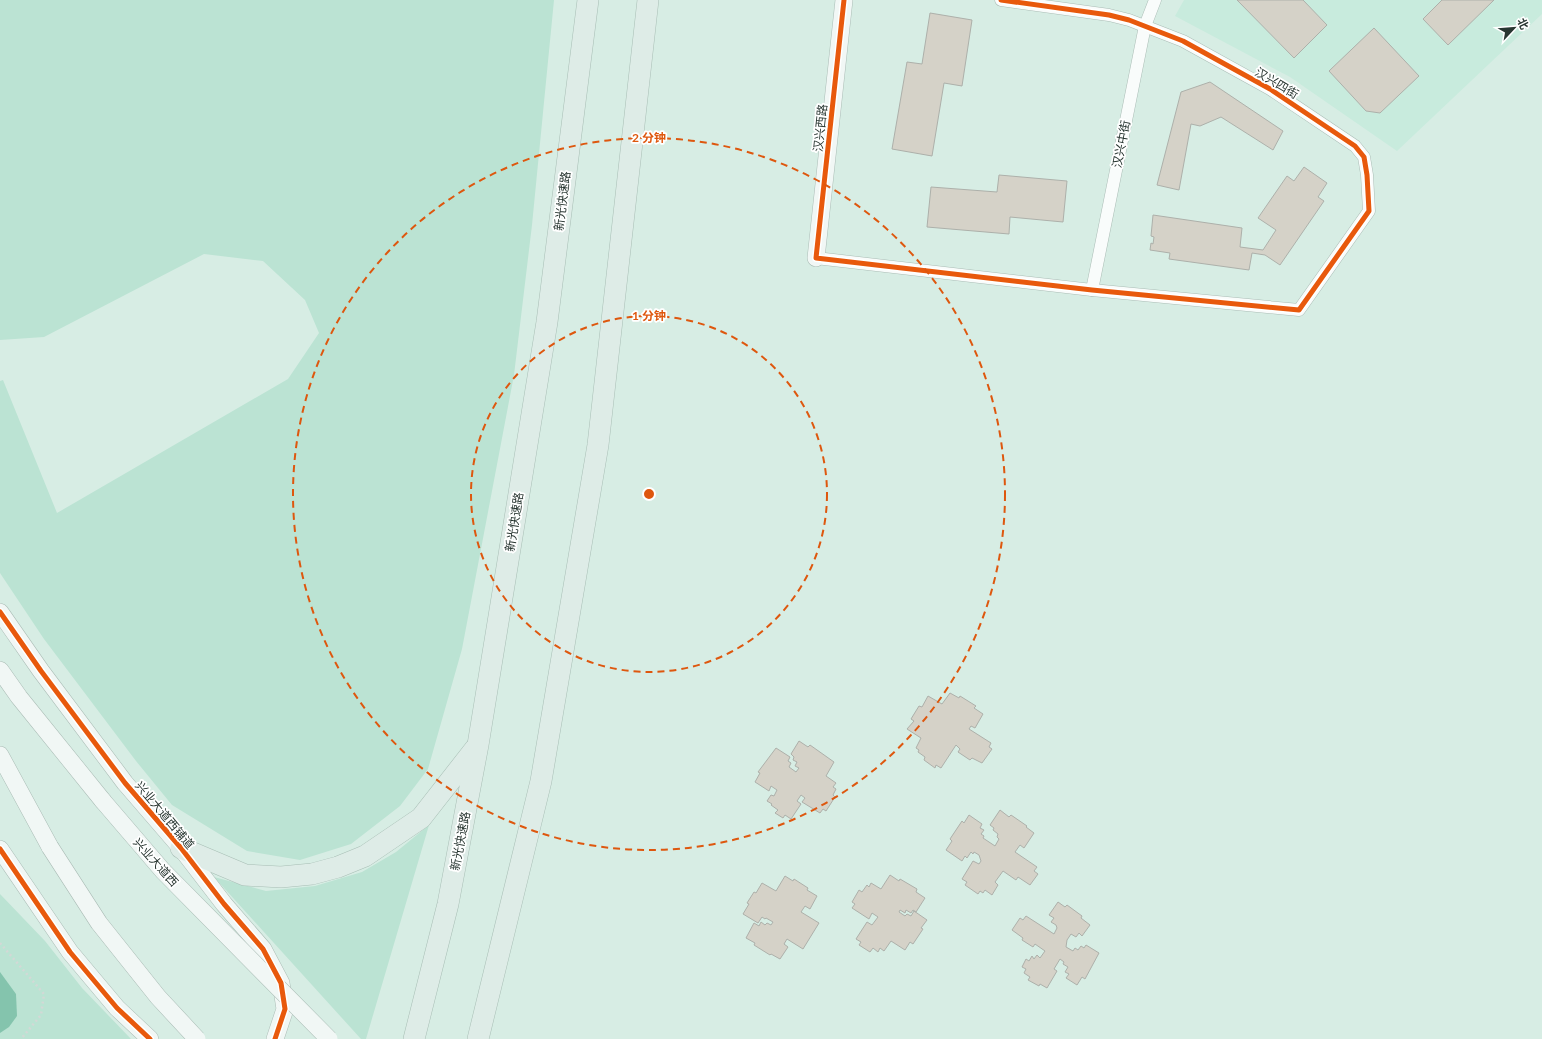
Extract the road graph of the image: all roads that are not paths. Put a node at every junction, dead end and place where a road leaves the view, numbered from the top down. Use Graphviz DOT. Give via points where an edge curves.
graph roads {
  1 [pos="588,0"];
  2 [pos="648,0"];
  3 [pos="844,0"];
  4 [pos="1001,0"];
  5 [pos="1155,0"];
  6 [pos="1145,26"];
  7 [pos="816,258"];
  8 [pos="1092,290"];
  9 [pos="0,612"];
  10 [pos="0,670"];
  11 [pos="478,745"];
  12 [pos="0,756"];
  13 [pos="181,848"];
  14 [pos="0,849"];
  15 [pos="150,1039"];
  16 [pos="197,1039"];
  17 [pos="274,1039"];
  18 [pos="329,1039"];
  19 [pos="414,1039"];
  20 [pos="478,1039"];
  1 -- 11 [label="highway, 新光快速路" via="547,322"];
  2 -- 20 [label="highway" via="598,445 541,781"];
  3 -- 7 [label="street, 汉兴西路"];
  4 -- 6 [label="street, 汉兴四街" via="1109,15"];
  5 -- 6 [label="street, 汉兴中街"];
  6 -- 8 [label="street, 汉兴中街"];
  6 -- 8 [label="street, 汉兴四街" via="1183,41 1270,89 1355,146 1364,157 1369,211 1298,310"];
  7 -- 8 [label="street"];
  9 -- 13 [label="street, 兴业大道西铺道" via="125,783"];
  10 -- 18 [label="street, 兴业大道西, bridge" via="19,697 162,871"];
  11 -- 13 [label="highway" via="421,818 365,856 338,867 312,874 280,877 245,875"];
  11 -- 19 [label="highway, 新光快速路" via="448,904"];
  12 -- 16 [label="street, bridge" via="50,847 99,923 158,997"];
  13 -- 17 [label="street, 兴业大道西铺道" via="263,949 282,983 286,1009"];
  14 -- 15 [label="street" via="70,952 117,1008"];
}
